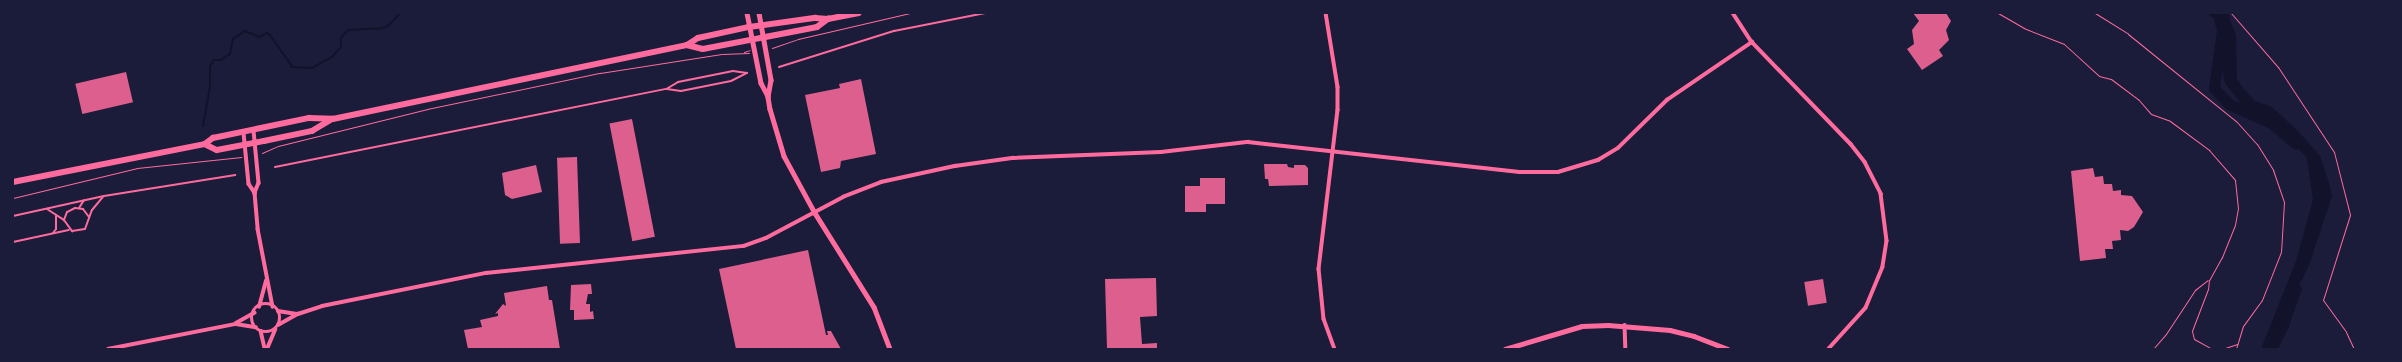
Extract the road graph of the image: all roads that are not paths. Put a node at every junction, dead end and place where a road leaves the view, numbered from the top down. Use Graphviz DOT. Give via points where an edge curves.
graph roads {
  1 [pos="747,13"];
  2 [pos="759,13"];
  3 [pos="858,13"];
  4 [pos="985,13"];
  5 [pos="1326,13"];
  6 [pos="1733,13"];
  7 [pos="828,19"];
  8 [pos="761,25"];
  9 [pos="749,27"];
  10 [pos="763,34"];
  11 [pos="751,37"];
  12 [pos="1752,42"];
  13 [pos="687,45"];
  14 [pos="779,67"];
  15 [pos="668,89"];
  16 [pos="768,97"];
  17 [pos="333,119"];
  18 [pos="254,131"];
  19 [pos="244,133"];
  20 [pos="255,143"];
  21 [pos="205,144"];
  22 [pos="245,145"];
  23 [pos="1333,150"];
  24 [pos="275,166"];
  25 [pos="235,175"];
  26 [pos="13,182"];
  27 [pos="256,192"];
  28 [pos="104,196"];
  29 [pos="84,200"];
  30 [pos="62,205"];
  31 [pos="46,208"];
  32 [pos="79,208"];
  33 [pos="71,209"];
  34 [pos="815,213"];
  35 [pos="13,216"];
  36 [pos="56,216"];
  37 [pos="88,217"];
  38 [pos="64,220"];
  39 [pos="69,230"];
  40 [pos="52,234"];
  41 [pos="13,242"];
  42 [pos="267,280"];
  43 [pos="259,307"];
  44 [pos="274,307"];
  45 [pos="278,311"];
  46 [pos="254,313"];
  47 [pos="298,314"];
  48 [pos="236,324"];
  49 [pos="1625,325"];
  50 [pos="256,327"];
  51 [pos="277,327"];
  52 [pos="261,330"];
  53 [pos="108,349"];
  54 [pos="266,349"];
  55 [pos="890,349"];
  56 [pos="1335,349"];
  57 [pos="1505,349"];
  58 [pos="1626,349"];
  59 [pos="1728,349"];
  60 [pos="1829,349"];
  1 -- 9 [label="street"];
  2 -- 8 [label="street"];
  3 -- 7 [label="main road"];
  4 -- 14 [label="lane" via="894,31"];
  5 -- 23 [label="street" via="1338,87"];
  6 -- 12 [label="street"];
  7 -- 8 [label="main road"];
  7 -- 10 [label="main road" via="817,27"];
  8 -- 9 [label="main road"];
  8 -- 10 [label="street"];
  9 -- 11 [label="street"];
  9 -- 13 [label="main road" via="698,38"];
  10 -- 11 [label="main road"];
  10 -- 16 [label="street" via="771,80"];
  11 -- 13 [label="main road" via="703,49"];
  11 -- 16 [label="street" via="760,83"];
  12 -- 23 [label="street" via="1667,100 1618,148 1598,160 1569,170 1548,173 1519,172"];
  12 -- 60 [label="street" via="1851,144 1865,162 1882,194 1887,241 1884,267 1866,308"];
  13 -- 17 [label="main road"];
  15 -- 15 [label="lane" via="681,91 731,81 747,73 733,71 686,80"];
  15 -- 24 [label="lane"];
  16 -- 34 [label="street" via="784,156"];
  17 -- 18 [label="main road" via="309,118"];
  17 -- 20 [label="main road" via="312,131"];
  18 -- 19 [label="main road"];
  18 -- 20 [label="street"];
  19 -- 21 [label="main road" via="214,138"];
  19 -- 22 [label="street"];
  20 -- 22 [label="main road"];
  20 -- 27 [label="street" via="259,184"];
  21 -- 22 [label="main road" via="217,150"];
  21 -- 26 [label="main road"];
  22 -- 27 [label="street" via="248,184"];
  23 -- 34 [label="street" via="1248,142 1155,153 1013,158 955,166 881,182 842,198"];
  23 -- 56 [label="street" via="1319,269 1324,319"];
  25 -- 28 [label="lane"];
  27 -- 42 [label="street"];
  28 -- 29 [label="lane"];
  28 -- 37 [label="lane"];
  29 -- 30 [label="lane"];
  29 -- 32 [label="lane"];
  30 -- 31 [label="lane"];
  30 -- 33 [label="lane"];
  31 -- 35 [label="lane"];
  31 -- 36 [label="lane"];
  32 -- 33 [label="lane"];
  32 -- 37 [label="lane"];
  33 -- 38 [label="lane"];
  34 -- 47 [label="street" via="744,246 486,273"];
  34 -- 55 [label="street" via="874,307"];
  36 -- 38 [label="lane"];
  36 -- 40 [label="lane" via="56,229"];
  37 -- 39 [label="lane" via="84,229 76,232"];
  38 -- 39 [label="lane"];
  39 -- 40 [label="lane"];
  40 -- 41 [label="lane"];
  42 -- 43 [label="street"];
  42 -- 44 [label="street"];
  43 -- 44 [label="street"];
  43 -- 46 [label="street"];
  44 -- 45 [label="street"];
  45 -- 47 [label="street"];
  45 -- 51 [label="street"];
  46 -- 48 [label="street"];
  46 -- 50 [label="street"];
  47 -- 51 [label="street"];
  48 -- 50 [label="street"];
  48 -- 53 [label="street"];
  49 -- 57 [label="street" via="1582,326"];
  49 -- 58 [label="street"];
  49 -- 59 [label="street" via="1670,330"];
  50 -- 52 [label="street"];
  51 -- 52 [label="street" via="269,332"];
  51 -- 54 [label="street"];
  52 -- 54 [label="street"];
}
